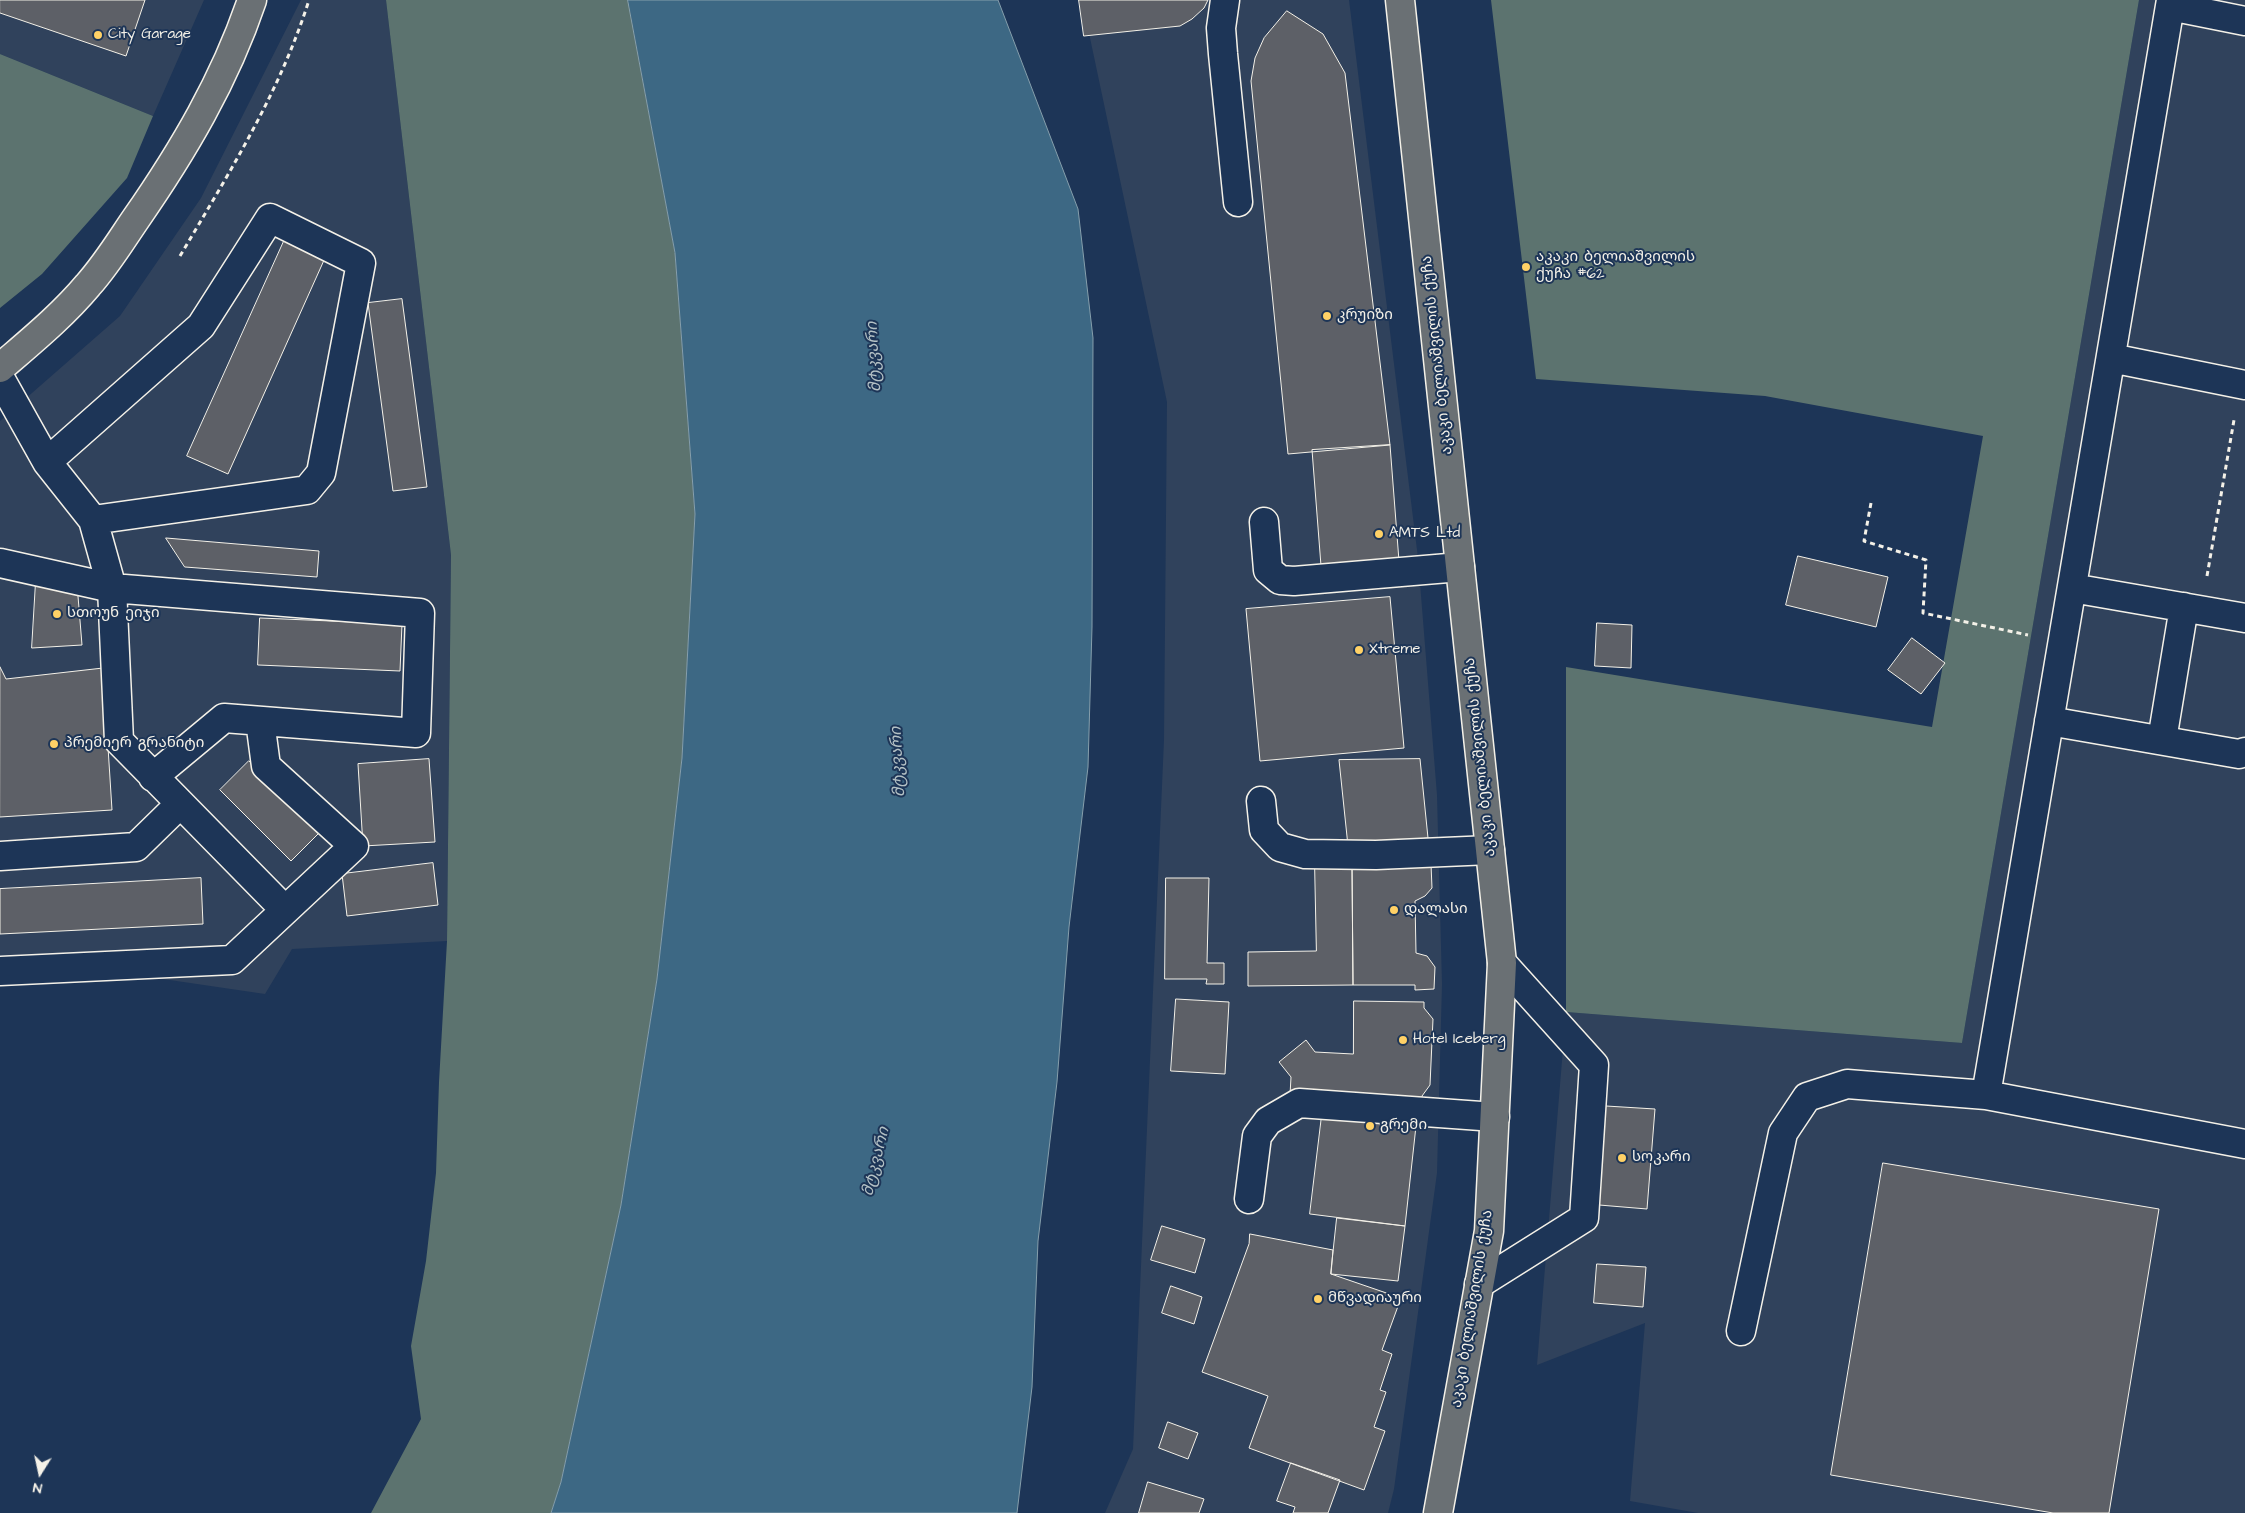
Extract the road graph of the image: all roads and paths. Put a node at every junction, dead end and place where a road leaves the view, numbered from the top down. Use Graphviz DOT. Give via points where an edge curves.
graph roads {
  1 [pos="252,0"];
  2 [pos="309,0"];
  3 [pos="1226,0"];
  4 [pos="1400,0"];
  5 [pos="2170,3"];
  6 [pos="2245,21"];
  7 [pos="1238,202"];
  8 [pos="180,256"];
  9 [pos="2110,358"];
  10 [pos="0,368"];
  11 [pos="0,378"];
  12 [pos="2242,384"];
  13 [pos="47,462"];
  14 [pos="1871,503"];
  15 [pos="93,520"];
  16 [pos="1264,522"];
  17 [pos="0,563"];
  18 [pos="1460,567"];
  19 [pos="112,588"];
  20 [pos="2072,588"];
  21 [pos="2193,608"];
  22 [pos="2245,618"];
  23 [pos="2063,642"];
  24 [pos="260,721"];
  25 [pos="2049,721"];
  26 [pos="2162,740"];
  27 [pos="2245,752"];
  28 [pos="153,777"];
  29 [pos="1261,801"];
  30 [pos="180,804"];
  31 [pos="1490,850"];
  32 [pos="0,856"];
  33 [pos="285,910"];
  34 [pos="1502,963"];
  35 [pos="0,971"];
  36 [pos="1986,1095"];
  37 [pos="1495,1117"];
  38 [pos="2243,1146"];
  39 [pos="1249,1200"];
  40 [pos="1479,1284"];
  41 [pos="1741,1331"];
  42 [pos="1438,1513"];
  1 -- 10 [label="main road" via="207,105 167,174 89,285 52,323"];
  2 -- 8 [label="path" via="276,84 239,156"];
  3 -- 7 [label="lane" via="1221,28"];
  4 -- 18 [label="main road, აკაკი ბელიაშვილის ქუჩა"];
  5 -- 6 [label="lane"];
  5 -- 9 [label="lane"];
  9 -- 12 [label="lane"];
  9 -- 20 [label="lane"];
  11 -- 13 [label="lane"];
  12 -- 21 [label="path"];
  13 -- 15 [label="lane"];
  13 -- 15 [label="lane" via="201,326 270,218 361,263 321,473 307,490"];
  14 -- 23 [label="path" via="1864,542 1926,560 1923,613"];
  15 -- 19 [label="lane"];
  16 -- 18 [label="lane" via="1268,570 1280,580"];
  17 -- 19 [label="lane"];
  18 -- 31 [label="main road, აკაკი ბელიაშვილის ქუჩა"];
  19 -- 24 [label="lane" via="420,613 416,733"];
  19 -- 28 [label="lane" via="119,742"];
  20 -- 21 [label="lane"];
  20 -- 23 [label="lane"];
  21 -- 22 [label="lane"];
  21 -- 26 [label="lane"];
  23 -- 25 [label="lane"];
  24 -- 28 [label="lane" via="224,718"];
  24 -- 33 [label="lane" via="266,766 354,846"];
  25 -- 26 [label="lane"];
  25 -- 36 [label="lane"];
  26 -- 27 [label="lane" via="2239,754"];
  28 -- 30 [label="lane"];
  29 -- 31 [label="lane" via="1264,830 1280,847 1305,854 1376,855"];
  30 -- 32 [label="lane" via="136,847"];
  30 -- 33 [label="lane"];
  31 -- 34 [label="main road, აკაკი ბელიაშვილის ქუჩა"];
  33 -- 35 [label="lane" via="232,960"];
  34 -- 37 [label="main road, აკაკი ბელიაშვილის ქუჩა"];
  34 -- 40 [label="lane" via="1594,1065 1585,1208 1584,1218"];
  36 -- 38 [label="lane"];
  36 -- 41 [label="lane" via="1847,1084 1807,1097 1783,1133"];
  37 -- 39 [label="lane" via="1300,1103 1268,1121 1257,1136"];
  37 -- 40 [label="main road, აკაკი ბელიაშვილის ქუჩა" via="1489,1231"];
  40 -- 42 [label="main road, აკაკი ბელიაშვილის ქუჩა"];
}
